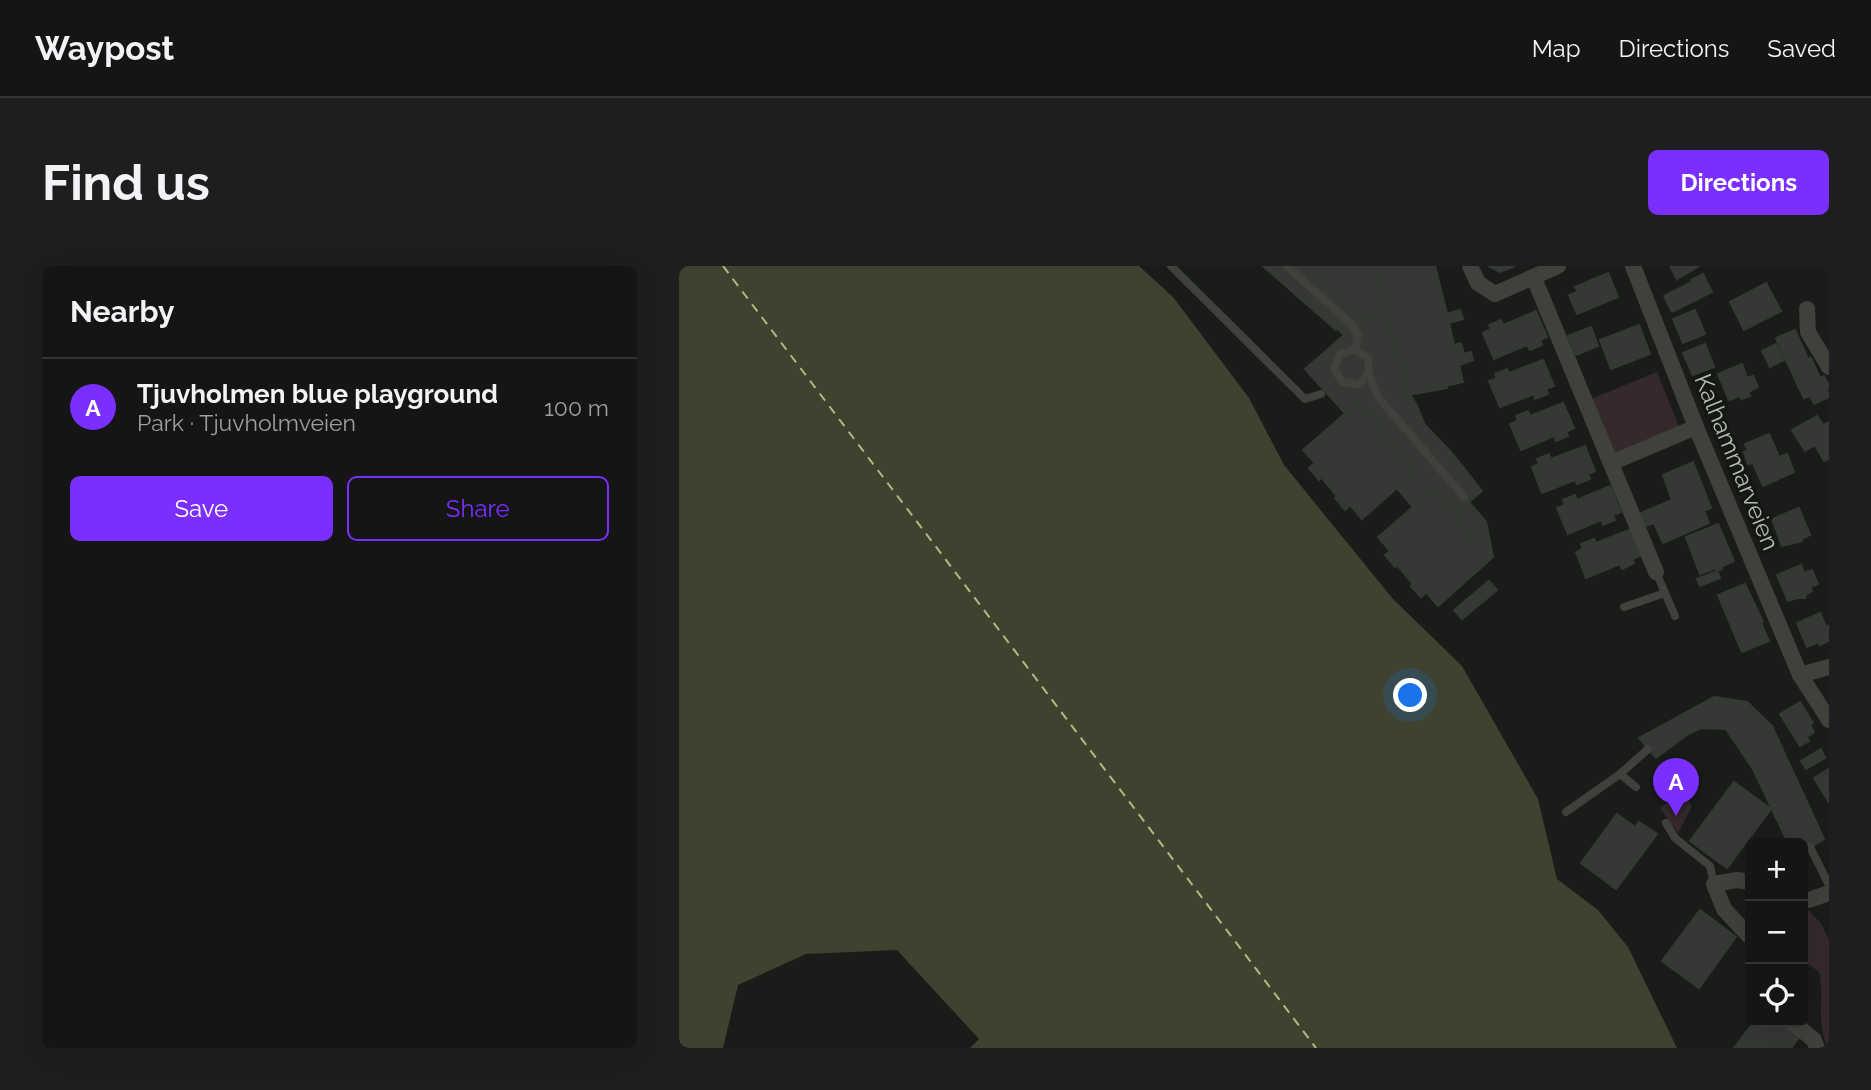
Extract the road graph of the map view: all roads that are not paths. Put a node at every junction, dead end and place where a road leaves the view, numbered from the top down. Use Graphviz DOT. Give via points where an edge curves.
graph roads {
  1 [pos="1171,266"];
  2 [pos="1287,266"];
  3 [pos="1470,266"];
  4 [pos="1559,266"];
  5 [pos="1633,266"];
  6 [pos="1534,278"];
  7 [pos="1807,309"];
  8 [pos="1355,349"];
  9 [pos="1829,367"];
  10 [pos="1369,374"];
  11 [pos="1321,394"];
  12 [pos="1696,427"];
  13 [pos="1611,463"];
  14 [pos="1464,497"];
  15 [pos="1656,572"];
  16 [pos="1665,593"];
  17 [pos="1624,607"];
  18 [pos="1675,616"];
  19 [pos="1829,667"];
  20 [pos="1800,675"];
  21 [pos="1829,720"];
  22 [pos="1648,749"];
  23 [pos="1621,774"];
  24 [pos="1636,787"];
  25 [pos="1566,812"];
  26 [pos="1666,823"];
  27 [pos="1810,847"];
  28 [pos="1745,881"];
  29 [pos="1714,884"];
  30 [pos="1829,885"];
  31 [pos="1829,893"];
  32 [pos="1808,900"];
  33 [pos="1745,932"];
  34 [pos="1798,1027"];
  35 [pos="1817,1048"];
  1 -- 11 [label="lane" via="1305,399"];
  2 -- 8 [label="lane" via="1352,325 1358,335"];
  3 -- 6 [label="street" via="1478,283 1495,294"];
  4 -- 6 [label="street"];
  5 -- 12 [label="street, Kalhammarveien"];
  6 -- 13 [label="street"];
  7 -- 9 [label="street" via="1808,332"];
  8 -- 10 [label="lane" via="1368,358"];
  8 -- 10 [label="lane" via="1340,354 1334,368 1342,382 1358,385"];
  10 -- 14 [label="lane" via="1378,397"];
  12 -- 13 [label="street"];
  12 -- 20 [label="street, Kalhammarveien"];
  13 -- 15 [label="street"];
  15 -- 16 [label="lane"];
  16 -- 17 [label="lane"];
  16 -- 18 [label="lane"];
  19 -- 20 [label="street"];
  20 -- 21 [label="street, Kalhammarveien"];
  22 -- 23 [label="lane"];
  23 -- 24 [label="lane"];
  23 -- 25 [label="lane"];
  26 -- 29 [label="lane" via="1675,838 1710,866"];
  27 -- 30 [label="lane"];
  28 -- 29 [label="street"];
  29 -- 33 [label="street" via="1724,909"];
  31 -- 32 [label="street"];
  34 -- 35 [label="street"];
}
